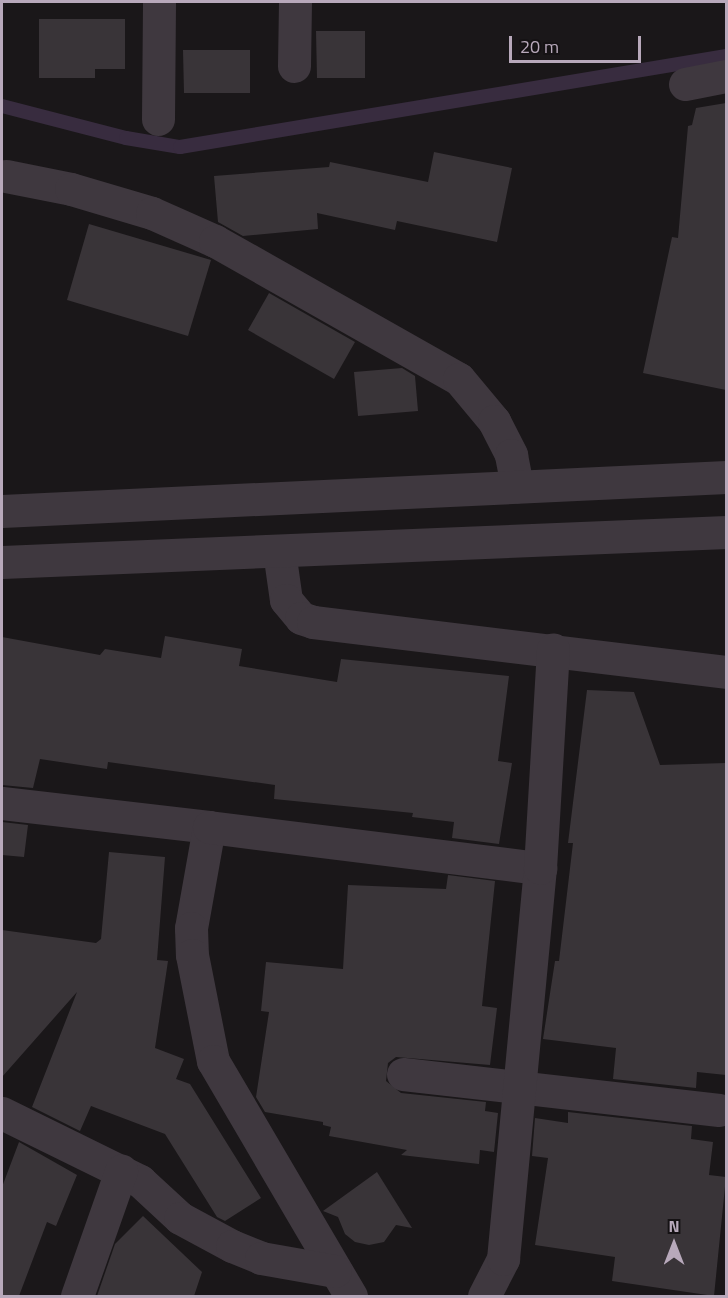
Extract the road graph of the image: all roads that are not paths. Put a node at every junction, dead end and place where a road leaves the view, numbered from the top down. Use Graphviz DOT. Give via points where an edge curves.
graph roads {
  1 [pos="159,2"];
  2 [pos="295,2"];
  3 [pos="294,66"];
  4 [pos="726,76"];
  5 [pos="685,84"];
  6 [pos="158,119"];
  7 [pos="6,176"];
  8 [pos="726,477"];
  9 [pos="517,486"];
  10 [pos="2,510"];
  11 [pos="726,532"];
  12 [pos="279,551"];
  13 [pos="2,562"];
  14 [pos="553,649"];
  15 [pos="726,672"];
  16 [pos="2,803"];
  17 [pos="209,827"];
  18 [pos="540,868"];
  19 [pos="403,1074"];
  20 [pos="519,1088"];
  21 [pos="719,1110"];
  22 [pos="2,1113"];
  23 [pos="121,1171"];
  24 [pos="343,1284"];
  25 [pos="77,1296"];
  26 [pos="484,1296"];
  1 -- 6 [label="street"];
  2 -- 3 [label="street"];
  4 -- 5 [label="street"];
  7 -- 9 [label="street" via="71,189 152,213 215,241 459,379 494,421 511,455"];
  8 -- 9 [label="street"];
  9 -- 10 [label="street"];
  11 -- 12 [label="street"];
  12 -- 13 [label="street"];
  12 -- 14 [label="street" via="286,600 301,618"];
  14 -- 15 [label="street"];
  14 -- 18 [label="street"];
  16 -- 17 [label="street"];
  17 -- 18 [label="street"];
  17 -- 24 [label="street" via="191,927 192,955 213,1061"];
  18 -- 20 [label="street"];
  19 -- 20 [label="street"];
  20 -- 21 [label="street"];
  20 -- 26 [label="street" via="503,1258"];
  22 -- 23 [label="street"];
  23 -- 24 [label="street" via="158,1195 180,1218 232,1246"];
  23 -- 25 [label="street"];
}
